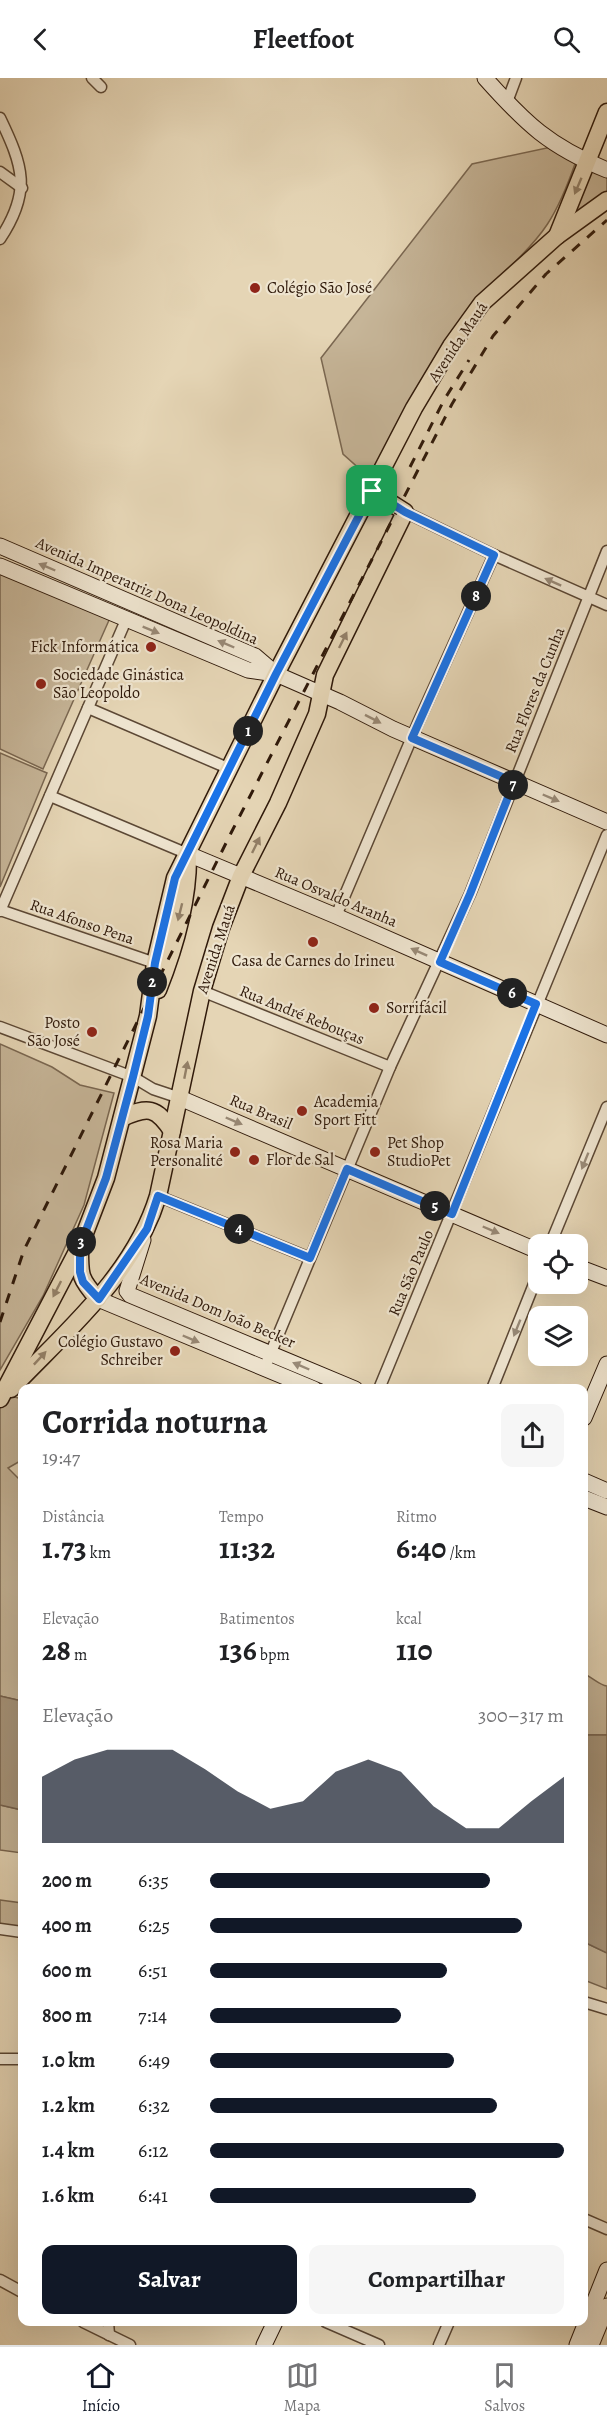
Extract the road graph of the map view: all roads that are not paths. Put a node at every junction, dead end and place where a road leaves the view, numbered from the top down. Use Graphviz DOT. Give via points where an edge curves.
graph roads {
  1 [pos="92,78"];
  2 [pos="485,78"];
  3 [pos="516,78"];
  4 [pos="101,87"];
  5 [pos="507,102"];
  6 [pos="607,112"];
  7 [pos="0,118"];
  8 [pos="588,162"];
  9 [pos="607,170"];
  10 [pos="0,172"];
  11 [pos="22,188"];
  12 [pos="607,200"];
  13 [pos="557,236"];
  14 [pos="0,238"];
  15 [pos="372,491"];
  16 [pos="405,512"];
  17 [pos="0,546"];
  18 [pos="607,551"];
  19 [pos="494,555"];
  20 [pos="0,567"];
  21 [pos="587,597"];
  22 [pos="607,605"];
  23 [pos="126,620"];
  24 [pos="276,674"];
  25 [pos="320,693"];
  26 [pos="88,708"];
  27 [pos="412,738"];
  28 [pos="230,769"];
  29 [pos="514,782"];
  30 [pos="50,796"];
  31 [pos="607,822"];
  32 [pos="607,835"];
  33 [pos="188,855"];
  34 [pos="241,876"];
  35 [pos="0,910"];
  36 [pos="336,916"];
  37 [pos="440,962"];
  38 [pos="155,963"];
  39 [pos="202,991"];
  40 [pos="536,1004"];
  41 [pos="148,1016"];
  42 [pos="0,1027"];
  43 [pos="607,1035"];
  44 [pos="390,1067"];
  45 [pos="133,1077"];
  46 [pos="180,1098"];
  47 [pos="607,1107"];
  48 [pos="122,1118"];
  49 [pos="172,1131"];
  50 [pos="347,1169"];
  51 [pos="158,1196"];
  52 [pos="452,1214"];
  53 [pos="147,1229"];
  54 [pos="555,1234"];
  55 [pos="80,1246"];
  56 [pos="528,1247"];
  57 [pos="310,1258"];
  58 [pos="588,1271"];
  59 [pos="607,1278"];
  60 [pos="530,1294"];
  61 [pos="99,1299"];
  62 [pos="271,1354"];
  63 [pos="607,1365"];
  64 [pos="264,1369"];
  65 [pos="302,1384"];
  66 [pos="344,1384"];
  67 [pos="381,1384"];
  68 [pos="494,1384"];
  69 [pos="0,1400"];
  70 [pos="588,1409"];
  71 [pos="588,1484"];
  72 [pos="607,1491"];
  73 [pos="588,1499"];
  74 [pos="607,1507"];
  75 [pos="0,1929"];
  76 [pos="18,1931"];
  77 [pos="588,2003"];
  78 [pos="607,2009"];
  79 [pos="0,2059"];
  80 [pos="18,2059"];
  81 [pos="588,2221"];
  82 [pos="607,2229"];
  83 [pos="607,2270"];
  84 [pos="0,2276"];
  85 [pos="0,2281"];
  86 [pos="18,2290"];
  87 [pos="607,2306"];
  88 [pos="588,2318"];
  89 [pos="91,2326"];
  90 [pos="108,2326"];
  91 [pos="273,2326"];
  92 [pos="336,2326"];
  93 [pos="447,2326"];
  94 [pos="585,2326"];
  95 [pos="109,2335"];
  96 [pos="130,2345"];
  97 [pos="264,2345"];
  98 [pos="379,2345"];
  99 [pos="439,2345"];
  100 [pos="577,2345"];
  101 [pos="591,2345"];
  1 -- 4 [label="street"];
  2 -- 5 [label="street"];
  3 -- 5 [label="street"];
  5 -- 8 [label="street" via="543,136"];
  6 -- 8 [label="main road"];
  7 -- 11 [label="street" via="17,153"];
  8 -- 9 [label="street"];
  8 -- 13 [label="main road, one-way"];
  10 -- 11 [label="street"];
  11 -- 14 [label="street" via="13,219"];
  12 -- 13 [label="main road, Avenida Mauá"];
  13 -- 15 [label="main road, Avenida Mauá" via="482,303 414,408"];
  15 -- 16 [label="main road"];
  15 -- 24 [label="main road, Avenida Mauá"];
  16 -- 19 [label="street"];
  25 -- 16 [label="main road, Avenida Mauá, one-way" via="325,675"];
  24 -- 17 [label="street, Avenida Imperatriz Dona Leopoldina, one-way" via="255,656"];
  18 -- 21 [label="street, Rua Flores da Cunha"];
  21 -- 19 [label="street, one-way"];
  19 -- 27 [label="street"];
  20 -- 23 [label="street, Avenida Imperatriz Dona Leopoldina"];
  21 -- 22 [label="street"];
  21 -- 29 [label="street, Rua Flores da Cunha"];
  23 -- 24 [label="street, Avenida Imperatriz Dona Leopoldina, one-way" via="248,670"];
  23 -- 26 [label="street"];
  24 -- 25 [label="street, Avenida Imperatriz Dona Leopoldina"];
  24 -- 28 [label="main road, Avenida Mauá"];
  25 -- 27 [label="street, Avenida Imperatriz Dona Leopoldina, one-way"];
  34 -- 25 [label="main road, Avenida Mauá, one-way" via="317,714"];
  26 -- 28 [label="street"];
  26 -- 30 [label="street"];
  27 -- 29 [label="street, Avenida Imperatriz Dona Leopoldina"];
  27 -- 36 [label="street"];
  28 -- 33 [label="main road, Avenida Mauá"];
  29 -- 31 [label="street, Avenida Imperatriz Dona Leopoldina, one-way"];
  29 -- 37 [label="street, Rua Flores da Cunha"];
  30 -- 33 [label="street, Rua Osvaldo Aranha"];
  30 -- 35 [label="street"];
  32 -- 40 [label="street, Rua São Paulo"];
  33 -- 34 [label="street, Rua Osvaldo Aranha"];
  33 -- 38 [label="main road, Avenida Mauá" via="175,878"];
  33 -- 41 [label="main road, Avenida Mauá, one-way" via="188,881 167,966"];
  34 -- 36 [label="street, Rua Osvaldo Aranha"];
  34 -- 39 [label="main road, Avenida Mauá"];
  35 -- 38 [label="street, Rua Afonso Pena"];
  37 -- 36 [label="street, Rua Osvaldo Aranha, one-way"];
  37 -- 40 [label="street, Rua Osvaldo Aranha"];
  37 -- 44 [label="street, Rua Flores da Cunha"];
  38 -- 41 [label="main road, Avenida Mauá"];
  39 -- 44 [label="street, Rua André Rebouças"];
  46 -- 39 [label="main road, Avenida Mauá, one-way"];
  40 -- 43 [label="street, Rua Osvaldo Aranha"];
  40 -- 52 [label="street, Rua São Paulo"];
  41 -- 45 [label="main road, Avenida Mauá"];
  42 -- 45 [label="street, Rua Brasil"];
  44 -- 50 [label="street, Rua Flores da Cunha"];
  45 -- 46 [label="street, Rua Brasil"];
  45 -- 48 [label="main road, Avenida Mauá"];
  46 -- 49 [label="main road, Avenida Mauá"];
  46 -- 50 [label="street, Rua Brasil, one-way"];
  47 -- 54 [label="street, one-way"];
  48 -- 49 [label="main road" via="139,1110 150,1110 162,1116"];
  48 -- 55 [label="main road, Avenida Mauá" via="106,1178"];
  49 -- 51 [label="main road, Avenida Mauá"];
  50 -- 52 [label="street, Rua Brasil"];
  50 -- 57 [label="street, Rua Flores da Cunha"];
  51 -- 53 [label="main road, Avenida Mauá"];
  51 -- 57 [label="street"];
  52 -- 56 [label="street, Rua Brasil, one-way"];
  52 -- 67 [label="street, Rua São Paulo"];
  53 -- 61 [label="main road, Avenida Mauá"];
  53 -- 62 [label="street, Avenida Dom João Becker" via="128,1294"];
  55 -- 61 [label="main road" via="83,1282"];
  55 -- 69 [label="main road, Avenida Mauá, one-way"];
  57 -- 62 [label="street, Rua Flores da Cunha"];
  58 -- 59 [label="street"];
  60 -- 68 [label="street, one-way"];
  61 -- 64 [label="street, one-way"];
  69 -- 61 [label="main road, Avenida Mauá, one-way"];
  62 -- 64 [label="street, Rua Flores da Cunha"];
  66 -- 62 [label="street, Avenida Dom João Becker, one-way"];
  63 -- 70 [label="street"];
  64 -- 65 [label="street"];
  71 -- 72 [label="street"];
  73 -- 74 [label="street"];
  75 -- 76 [label="street"];
  77 -- 78 [label="street"];
  79 -- 80 [label="street"];
  81 -- 82 [label="street"];
  83 -- 88 [label="street"];
  84 -- 85 [label="street"];
  85 -- 86 [label="street"];
  87 -- 101 [label="street"];
  89 -- 95 [label="street"];
  90 -- 95 [label="street"];
  91 -- 97 [label="street"];
  92 -- 98 [label="street"];
  93 -- 99 [label="street"];
  94 -- 100 [label="street"];
  95 -- 96 [label="street"];
}
